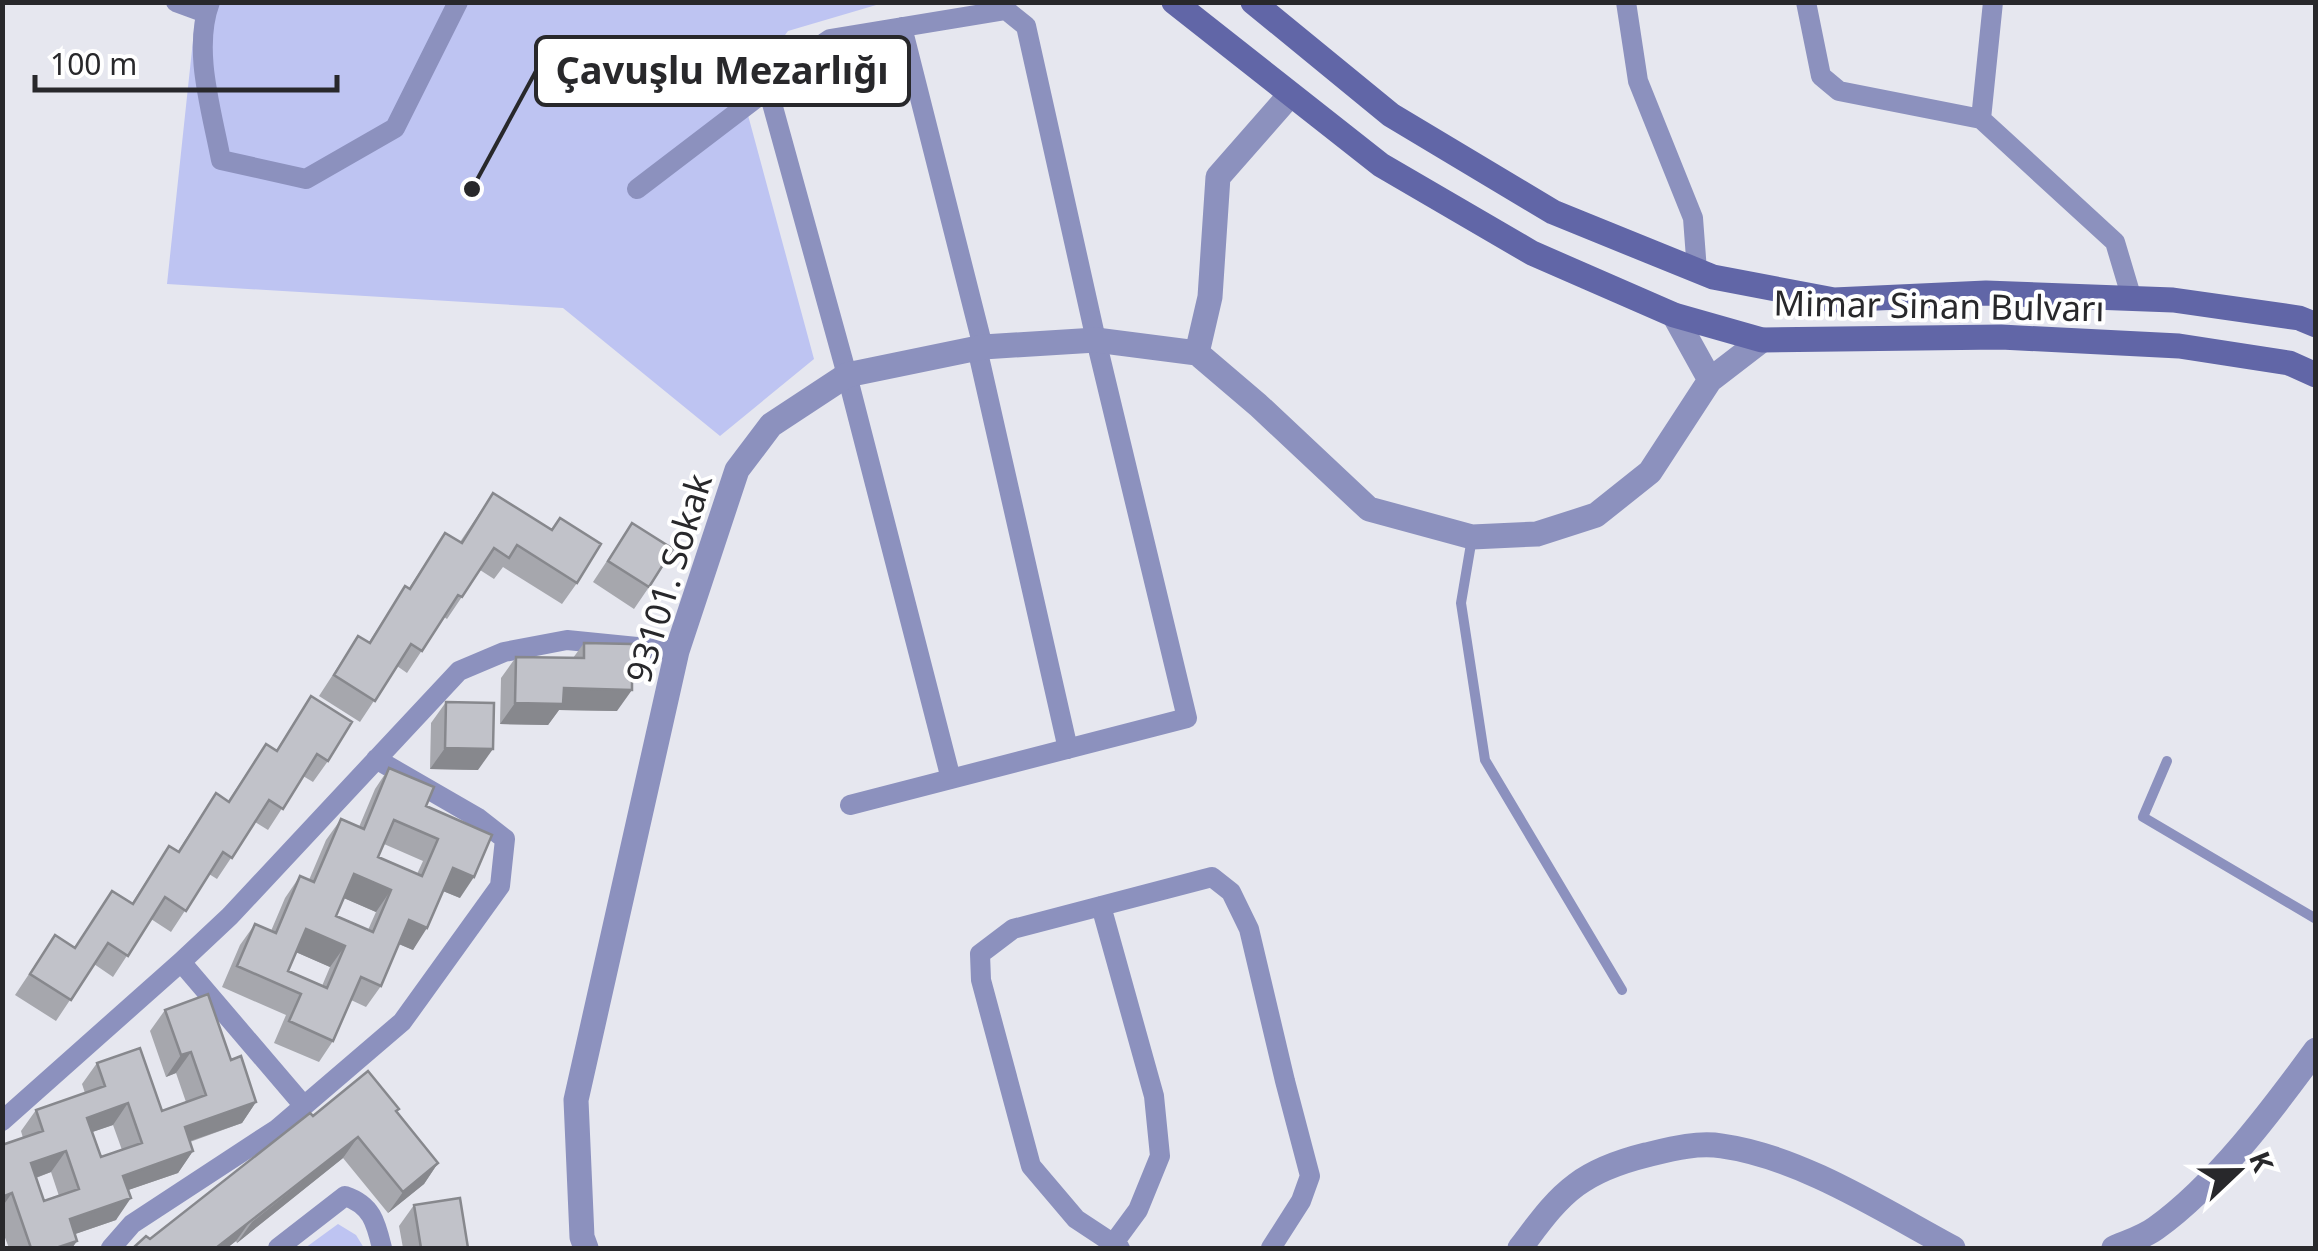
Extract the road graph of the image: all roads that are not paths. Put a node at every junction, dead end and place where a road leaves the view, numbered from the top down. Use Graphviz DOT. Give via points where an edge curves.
graph roads {
  1 [pos="176,2"];
  2 [pos="458,2"];
  3 [pos="1174,2"];
  4 [pos="1253,2"];
  5 [pos="1626,2"];
  6 [pos="1806,2"];
  7 [pos="1993,2"];
  8 [pos="208,8"];
  9 [pos="902,27"];
  10 [pos="768,89"];
  11 [pos="1290,95"];
  12 [pos="1981,119"];
  13 [pos="637,189"];
  14 [pos="1697,271"];
  15 [pos="2132,299"];
  16 [pos="1674,316"];
  17 [pos="2316,325"];
  18 [pos="1096,340"];
  19 [pos="1762,340"];
  20 [pos="980,347"];
  21 [pos="1196,353"];
  22 [pos="846,375"];
  23 [pos="2316,375"];
  24 [pos="1710,380"];
  25 [pos="1472,537"];
  26 [pos="677,650"];
  27 [pos="1068,749"];
  28 [pos="376,759"];
  29 [pos="2167,761"];
  30 [pos="951,779"];
  31 [pos="850,805"];
  32 [pos="1101,906"];
  33 [pos="2316,919"];
  34 [pos="181,962"];
  35 [pos="1622,990"];
  36 [pos="2316,1050"];
  37 [pos="304,1106"];
  38 [pos="2,1120"];
  39 [pos="1116,1246"];
  40 [pos="111,1248"];
  41 [pos="278,1248"];
  42 [pos="382,1248"];
  43 [pos="586,1248"];
  44 [pos="1272,1248"];
  45 [pos="1520,1248"];
  46 [pos="1954,1248"];
  47 [pos="2114,1248"];
  1 -- 8 [label="street"];
  2 -- 8 [label="street" via="395,128 306,178 221,160 202,64"];
  3 -- 11 [label="main road, Mimar Sinan Bulvarı"];
  4 -- 14 [label="main road, Mimar Sinan Bulvarı" via="1390,115 1552,212"];
  5 -- 14 [label="street" via="1638,82 1693,218"];
  6 -- 12 [label="street" via="1821,76 1839,91"];
  7 -- 12 [label="street"];
  9 -- 10 [label="street" via="830,39"];
  9 -- 18 [label="street" via="1006,10 1026,26"];
  9 -- 20 [label="street"];
  10 -- 13 [label="street"];
  10 -- 22 [label="street"];
  11 -- 16 [label="main road, Mimar Sinan Bulvarı" via="1382,165 1532,253"];
  11 -- 21 [label="street" via="1218,177 1210,297"];
  12 -- 15 [label="street" via="2115,242"];
  14 -- 15 [label="main road, Mimar Sinan Bulvarı" via="1834,300 1986,293"];
  15 -- 17 [label="main road, Mimar Sinan Bulvarı"];
  16 -- 19 [label="main road, Mimar Sinan Bulvarı"];
  16 -- 24 [label="street"];
  18 -- 20 [label="street, 93101. Sokak"];
  18 -- 21 [label="street, 93101. Sokak"];
  18 -- 27 [label="street" via="1187,718"];
  19 -- 23 [label="main road, Mimar Sinan Bulvarı" via="2001,337 2179,346"];
  19 -- 24 [label="street"];
  20 -- 22 [label="street, 93101. Sokak"];
  20 -- 27 [label="street"];
  21 -- 25 [label="street" via="1369,510"];
  22 -- 26 [label="street, 93101. Sokak" via="771,425 737,470"];
  22 -- 30 [label="street"];
  24 -- 25 [label="street" via="1650,472 1596,515 1538,534"];
  25 -- 35 [label="lane" via="1461,603 1485,760"];
  26 -- 28 [label="street" via="567,640 504,652 459,671"];
  26 -- 43 [label="street, 93101. Sokak" via="576,1100"];
  27 -- 30 [label="street"];
  28 -- 34 [label="street"];
  28 -- 37 [label="street" via="504,839 500,886 402,1022"];
  29 -- 33 [label="lane" via="2142,817"];
  30 -- 31 [label="street"];
  32 -- 39 [label="street" via="1154,1096 1160,1156"];
  32 -- 39 [label="street" via="1012,929 980,954 1030,1166 1076,1218"];
  32 -- 44 [label="street" via="1212,877 1231,892 1250,929 1310,1176"];
  34 -- 37 [label="street"];
  34 -- 38 [label="street"];
  36 -- 47 [label="street" via="2193,1198 2153,1231"];
  37 -- 40 [label="street" via="132,1224"];
  41 -- 42 [label="street" via="345,1196 359,1201 376,1222"];
  45 -- 46 [label="street" via="1578,1183 1624,1160 1720,1145 1834,1184"];
}
